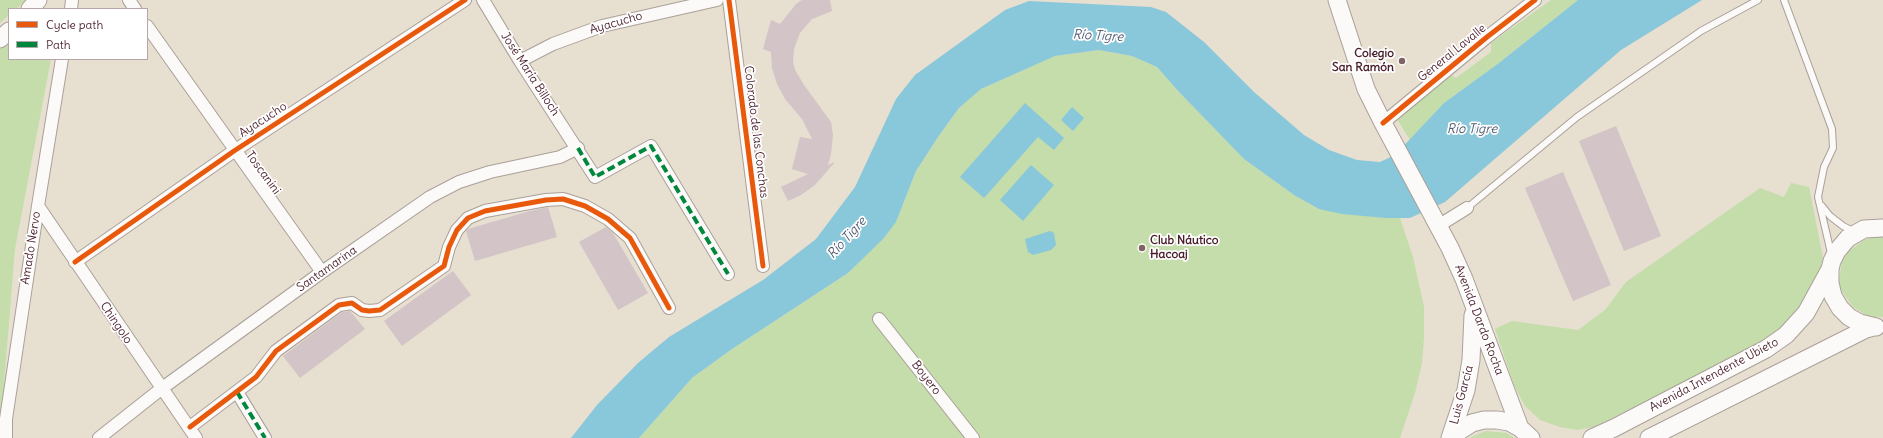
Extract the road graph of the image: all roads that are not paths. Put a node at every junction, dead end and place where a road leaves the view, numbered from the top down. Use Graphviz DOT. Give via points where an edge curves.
graph roads {
  1 [pos="38,0"];
  2 [pos="465,0"];
  3 [pos="483,0"];
  4 [pos="717,0"];
  5 [pos="729,0"];
  6 [pos="1337,0"];
  7 [pos="1535,0"];
  8 [pos="1758,0"];
  9 [pos="1784,0"];
  10 [pos="31,8"];
  11 [pos="148,27"];
  12 [pos="8,32"];
  13 [pos="0,39"];
  14 [pos="62,60"];
  15 [pos="520,61"];
  16 [pos="1382,124"];
  17 [pos="578,148"];
  18 [pos="234,151"];
  19 [pos="1820,204"];
  20 [pos="38,206"];
  21 [pos="1467,208"];
  22 [pos="1883,217"];
  23 [pos="1435,220"];
  24 [pos="1883,228"];
  25 [pos="1860,231"];
  26 [pos="75,262"];
  27 [pos="1831,265"];
  28 [pos="762,266"];
  29 [pos="322,272"];
  30 [pos="728,274"];
  31 [pos="1472,303"];
  32 [pos="669,308"];
  33 [pos="879,319"];
  34 [pos="1880,328"];
  35 [pos="161,389"];
  36 [pos="237,392"];
  37 [pos="193,433"];
  38 [pos="1531,435"];
  39 [pos="6,438"];
  40 [pos="99,438"];
  41 [pos="265,438"];
  42 [pos="973,438"];
  43 [pos="1451,438"];
  44 [pos="1592,438"];
  45 [pos="1649,438"];
  1 -- 10 [label="main road"];
  2 -- 18 [label="street, Ayacucho"];
  3 -- 15 [label="street, José María Billoch"];
  4 -- 15 [label="street, Ayacucho" via="602,26 553,44"];
  5 -- 28 [label="street, Colorado de las Conchas"];
  6 -- 16 [label="main road, Avenida Dardo Rocha" via="1366,89"];
  7 -- 16 [label="street, General Lavalle"];
  8 -- 21 [label="lane" via="1701,31 1577,118"];
  9 -- 19 [label="lane" via="1832,134 1834,148 1824,167 1819,186"];
  11 -- 18 [label="street, Toscanini"];
  12 -- 13 [label="main road"];
  14 -- 20 [label="street, Amado Nervo"];
  15 -- 17 [label="street, José María Billoch"];
  16 -- 23 [label="main road, Avenida Dardo Rocha"];
  17 -- 29 [label="street, Santamarina" via="560,157 490,172 459,182 430,197"];
  17 -- 30 [label="street, José María Billoch" via="595,177 651,146"];
  18 -- 26 [label="street, Ayacucho"];
  18 -- 29 [label="street, Toscanini"];
  19 -- 25 [label="lane" via="1843,226"];
  19 -- 27 [label="lane" via="1829,239"];
  20 -- 26 [label="street, Chingolo"];
  20 -- 39 [label="street, Amado Nervo" via="6,419"];
  21 -- 23 [label="street"];
  22 -- 25 [label="main road"];
  23 -- 31 [label="main road, Avenida Dardo Rocha" via="1464,279"];
  24 -- 25 [label="main road"];
  25 -- 27 [label="main road, Avenida Intendente Ubieto" via="1842,244"];
  26 -- 35 [label="street, Chingolo"];
  27 -- 34 [label="main road" via="1830,284 1840,308 1860,324"];
  27 -- 44 [label="main road, Avenida Intendente Ubieto" via="1806,313 1786,336 1766,349"];
  29 -- 35 [label="street, Santamarina"];
  31 -- 38 [label="main road, Avenida Dardo Rocha"];
  31 -- 43 [label="main road, Luis García" via="1472,360 1466,390"];
  32 -- 36 [label="street" via="630,238 608,219 585,206 564,199 485,211 468,218 457,230 444,266 380,310 362,310 352,304 339,305 276,351 256,378"];
  33 -- 42 [label="street, Boyero"];
  34 -- 45 [label="main road" via="1866,329"];
  35 -- 37 [label="street, Chingolo"];
  35 -- 40 [label="street, Santamarina"];
  36 -- 37 [label="street"];
  36 -- 41 [label="street"];
  38 -- 43 [label="main road" via="1501,421 1484,420 1472,423"];
}
